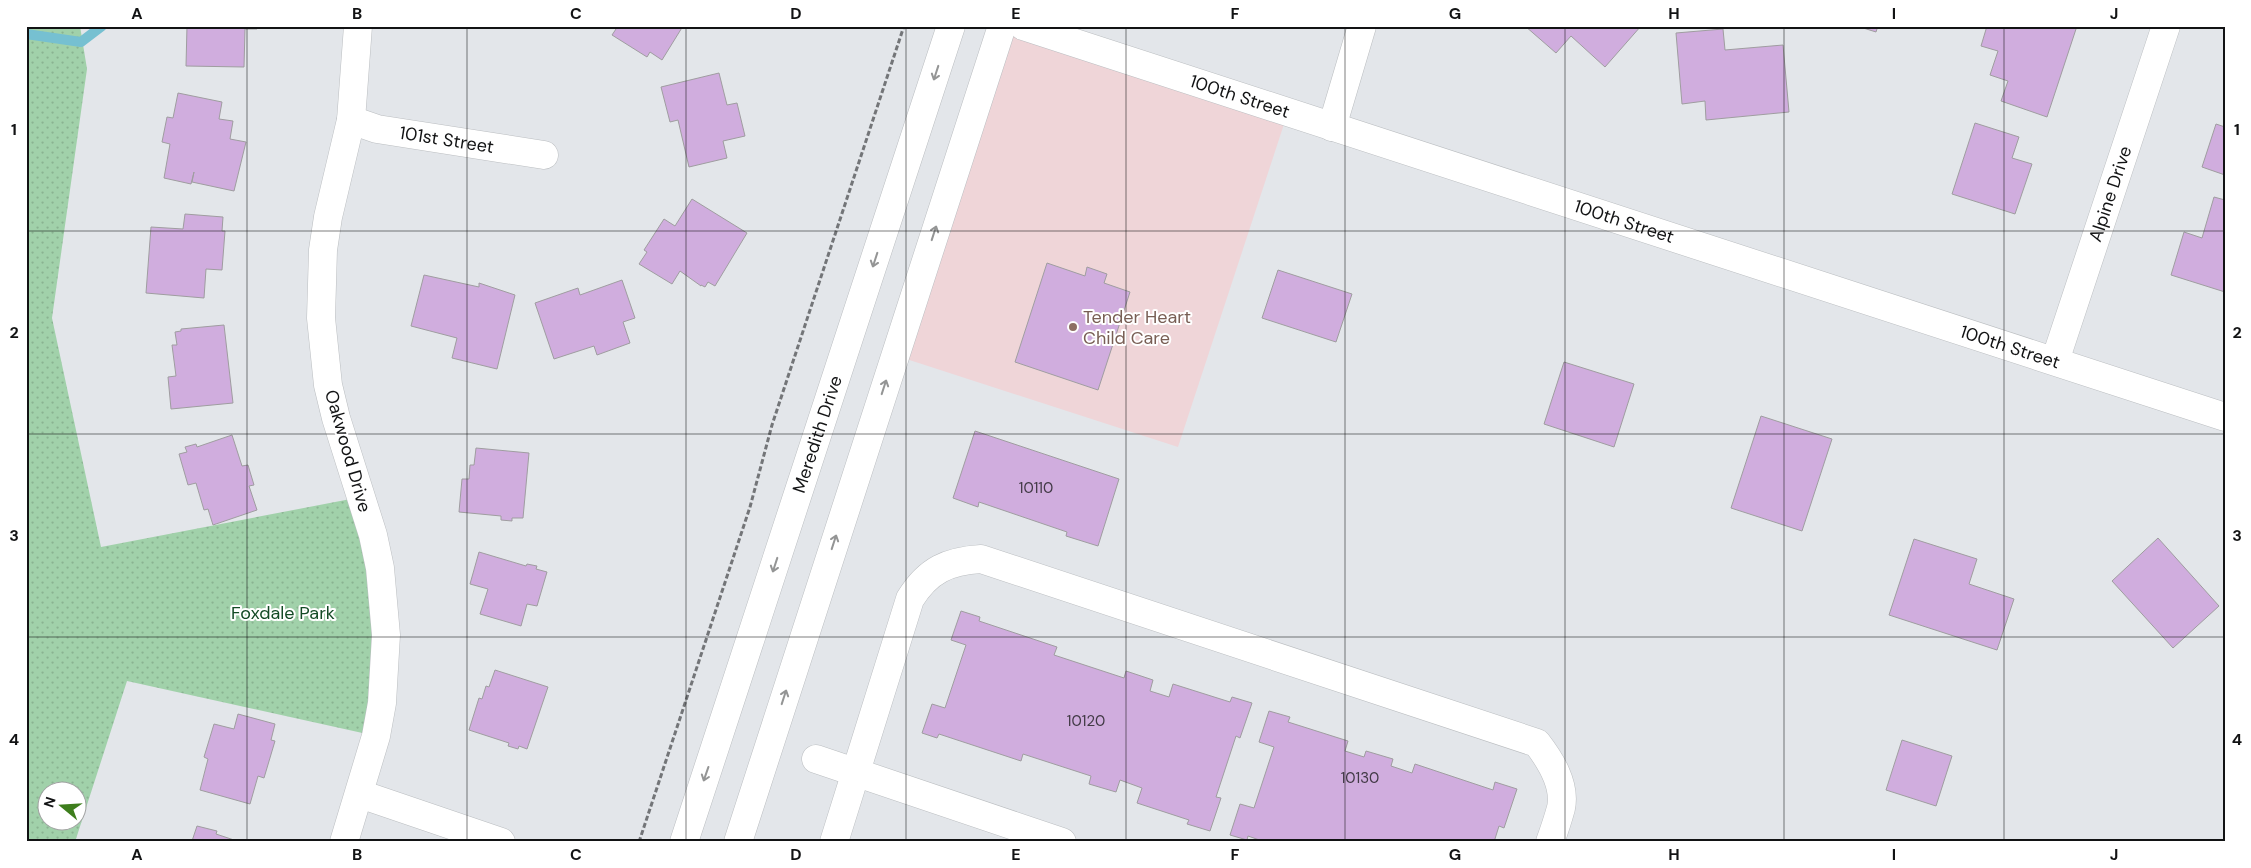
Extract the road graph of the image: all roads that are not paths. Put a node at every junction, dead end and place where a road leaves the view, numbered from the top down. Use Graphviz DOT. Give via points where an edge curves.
graph roads {
  1 [pos="358,26"];
  2 [pos="951,26"];
  3 [pos="1002,26"];
  4 [pos="1023,26"];
  5 [pos="1362,26"];
  6 [pos="2166,26"];
  7 [pos="351,120"];
  8 [pos="1332,127"];
  9 [pos="544,155"];
  10 [pos="2055,361"];
  11 [pos="2225,417"];
  12 [pos="816,759"];
  13 [pos="854,771"];
  14 [pos="360,794"];
  15 [pos="344,842"];
  16 [pos="501,842"];
  17 [pos="684,842"];
  18 [pos="738,842"];
  19 [pos="834,842"];
  20 [pos="1062,842"];
  21 [pos="1550,842"];
  1 -- 7 [label="street, Oakwood Drive"];
  2 -- 17 [label="street, Meredith Drive, one-way"];
  18 -- 3 [label="street, one-way"];
  4 -- 8 [label="street, 100th Street"];
  5 -- 8 [label="street"];
  6 -- 10 [label="street, Alpine Drive"];
  7 -- 9 [label="street, 101st Street" via="377,129"];
  7 -- 14 [label="street, Oakwood Drive" via="323,250 321,318 328,385 373,534 380,568 386,635 382,703"];
  8 -- 10 [label="street, 100th Street"];
  10 -- 11 [label="street, 100th Street"];
  12 -- 13 [label="street"];
  13 -- 19 [label="street"];
  13 -- 20 [label="street"];
  13 -- 21 [label="street" via="910,599 918,586 942,567 961,560 981,559 1537,743 1559,781 1562,806"];
  14 -- 15 [label="street, Oakwood Drive"];
  14 -- 16 [label="street"];
}
